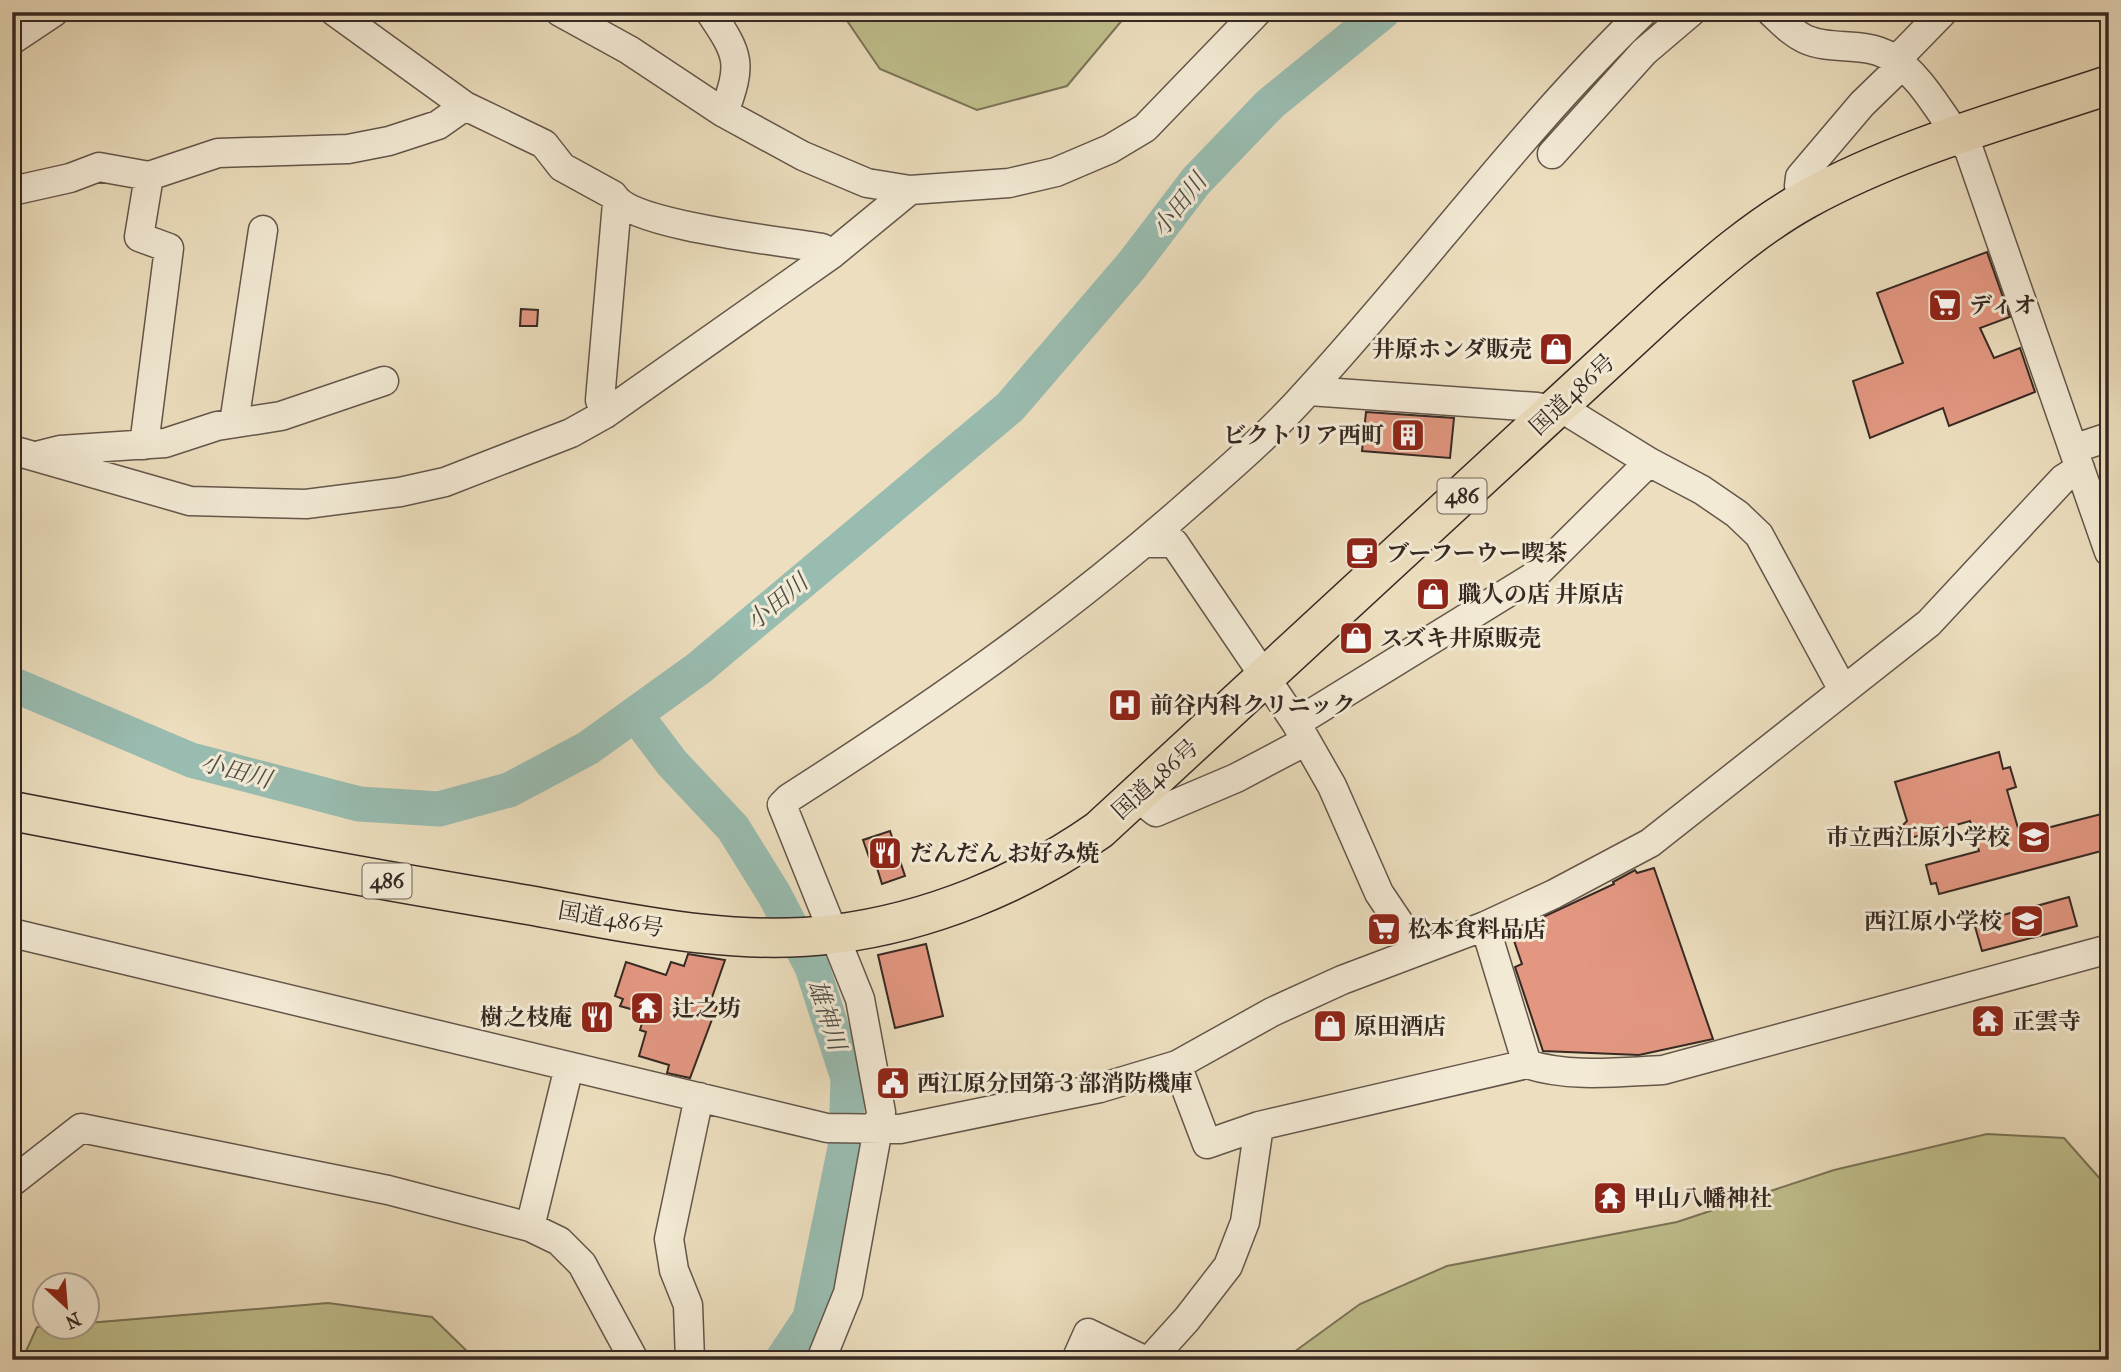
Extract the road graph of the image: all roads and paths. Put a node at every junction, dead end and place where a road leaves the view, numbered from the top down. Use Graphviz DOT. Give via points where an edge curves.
graph roads {
  1 [pos="54,12"];
  2 [pos="335,12"];
  3 [pos="560,12"];
  4 [pos="710,12"];
  5 [pos="1257,12"];
  6 [pos="1643,12"];
  7 [pos="1690,12"];
  8 [pos="1771,12"];
  9 [pos="1943,12"];
  10 [pos="12,40"];
  11 [pos="1899,64"];
  12 [pos="2109,85"];
  13 [pos="465,106"];
  14 [pos="1596,107"];
  15 [pos="724,113"];
  16 [pos="1536,123"];
  17 [pos="1956,136"];
  18 [pos="1552,154"];
  19 [pos="149,176"];
  20 [pos="910,190"];
  21 [pos="12,191"];
  22 [pos="1805,200"];
  23 [pos="617,203"];
  24 [pos="263,230"];
  25 [pos="832,254"];
  26 [pos="384,381"];
  27 [pos="1309,391"];
  28 [pos="1555,411"];
  29 [pos="606,414"];
  30 [pos="234,422"];
  31 [pos="2109,437"];
  32 [pos="144,444"];
  33 [pos="23,453"];
  34 [pos="2076,459"];
  35 [pos="1649,462"];
  36 [pos="1145,543"];
  37 [pos="2109,552"];
  38 [pos="1265,677"];
  39 [pos="1842,688"];
  40 [pos="1301,732"];
  41 [pos="1138,797"];
  42 [pos="12,811"];
  43 [pos="1485,926"];
  44 [pos="12,933"];
  45 [pos="831,934"];
  46 [pos="2109,949"];
  47 [pos="1418,951"];
  48 [pos="1527,1064"];
  49 [pos="1177,1065"];
  50 [pos="569,1067"];
  51 [pos="699,1097"];
  52 [pos="1259,1126"];
  53 [pos="874,1129"];
  54 [pos="12,1182"];
  55 [pos="530,1227"];
  56 [pos="635,1360"];
  57 [pos="690,1360"];
  58 [pos="821,1360"];
  59 [pos="1076,1360"];
  60 [pos="1144,1360"];
  61 [pos="1150,1360"];
  1 -- 10 [label="street"];
  2 -- 13 [label="street"];
  3 -- 15 [label="street" via="629,50"];
  4 -- 15 [label="street" via="731,42 738,69"];
  5 -- 20 [label="street" via="1145,128 1110,149 1056,172 1009,183"];
  6 -- 16 [label="street"];
  7 -- 14 [label="street" via="1644,52"];
  8 -- 11 [label="street" via="1808,41 1873,49"];
  9 -- 11 [label="street" via="1902,54"];
  11 -- 17 [label="street"];
  11 -- 22 [label="street" via="1800,177"];
  12 -- 17 [label="highway, 国道486号 / 486"];
  13 -- 19 [label="street" via="438,125 389,141 348,149 218,153"];
  13 -- 23 [label="street" via="544,144 562,167 613,195"];
  14 -- 16 [label="street"];
  14 -- 18 [label="street"];
  15 -- 20 [label="street" via="867,183"];
  16 -- 27 [label="street"];
  17 -- 22 [label="highway, 国道486号 / 486" via="1872,167"];
  17 -- 34 [label="street" via="1969,150"];
  19 -- 21 [label="street" via="99,167"];
  19 -- 32 [label="street" via="139,237 169,248"];
  20 -- 25 [label="street"];
  22 -- 28 [label="highway, 国道486号 / 486" via="1715,263"];
  23 -- 25 [label="street" via="659,221 822,248"];
  23 -- 29 [label="street" via="600,400"];
  24 -- 30 [label="street"];
  25 -- 29 [label="street"];
  26 -- 30 [label="street" via="281,416"];
  27 -- 28 [label="street"];
  27 -- 36 [label="street"];
  28 -- 35 [label="street" via="1568,412"];
  28 -- 38 [label="highway, 国道486号 / 486"];
  29 -- 33 [label="street" via="445,482 306,504 190,501"];
  30 -- 32 [label="street" via="165,443"];
  31 -- 34 [label="street"];
  32 -- 33 [label="street"];
  34 -- 37 [label="street"];
  34 -- 39 [label="street" via="2063,479 1928,623"];
  35 -- 39 [label="street" via="1702,490 1759,536"];
  35 -- 40 [label="street" via="1533,577"];
  36 -- 38 [label="street" via="1174,543"];
  36 -- 45 [label="street" via="1003,654 782,805"];
  38 -- 40 [label="street"];
  38 -- 41 [label="highway, 国道486号 / 486"];
  39 -- 43 [label="street" via="1650,843"];
  40 -- 41 [label="street" via="1236,778 1156,812"];
  40 -- 47 [label="street" via="1332,786 1379,893"];
  41 -- 45 [label="highway, 国道486号 / 486" via="1066,853 992,891 918,916"];
  42 -- 45 [label="highway, 国道486号 / 486" via="326,871 697,934 765,938"];
  43 -- 47 [label="street"];
  43 -- 48 [label="street"];
  44 -- 50 [label="street"];
  45 -- 53 [label="street" via="860,999 881,1112"];
  46 -- 48 [label="street" via="1663,1070 1606,1073"];
  47 -- 49 [label="street" via="1272,1013"];
  48 -- 52 [label="street"];
  49 -- 52 [label="street" via="1207,1144"];
  49 -- 53 [label="street" via="1100,1088 900,1129"];
  50 -- 51 [label="street"];
  50 -- 55 [label="street"];
  51 -- 53 [label="street" via="827,1128"];
  51 -- 57 [label="street" via="669,1239 674,1270 688,1305"];
  52 -- 61 [label="street" via="1245,1222 1228,1266"];
  53 -- 58 [label="street" via="848,1293"];
  54 -- 55 [label="street" via="81,1128 388,1190"];
  55 -- 56 [label="street" via="559,1241 582,1265"];
  59 -- 60 [label="street" via="1088,1333"];
}
